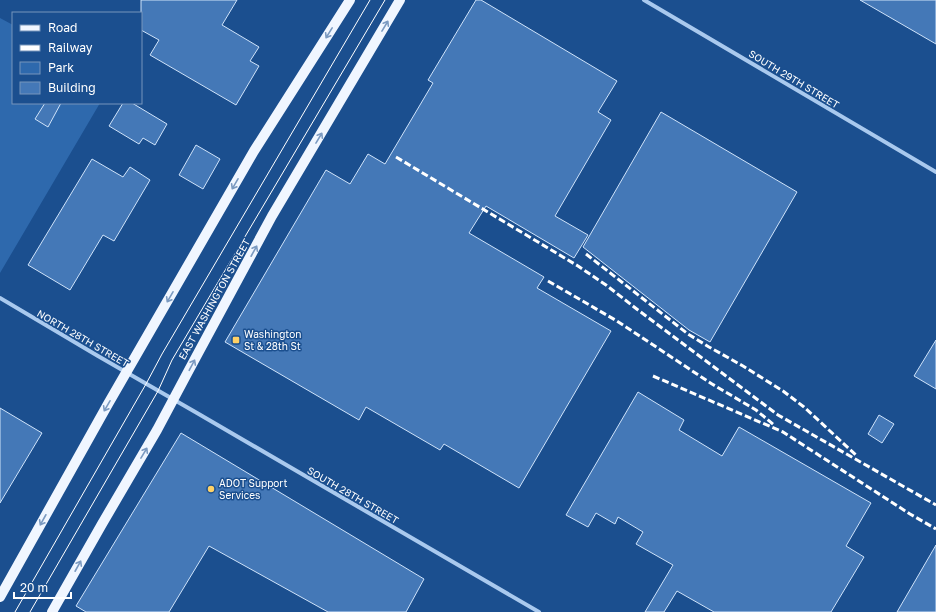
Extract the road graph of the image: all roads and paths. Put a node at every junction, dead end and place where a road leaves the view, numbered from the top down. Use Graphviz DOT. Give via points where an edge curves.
graph roads {
  1 [pos="350,0"];
  2 [pos="400,0"];
  3 [pos="644,0"];
  4 [pos="936,172"];
  5 [pos="0,298"];
  6 [pos="126,373"];
  7 [pos="158,391"];
  8 [pos="174,400"];
  9 [pos="0,597"];
  10 [pos="52,612"];
  11 [pos="539,612"];
  1 -- 6 [label="main road, one-way" via="254,151"];
  8 -- 2 [label="main road, EAST WASHINGTON STREET, one-way" via="272,216"];
  3 -- 4 [label="street, SOUTH 29TH STREET"];
  5 -- 6 [label="street, NORTH 28TH STREET"];
  6 -- 7 [label="street, NORTH 28TH STREET"];
  6 -- 9 [label="main road, one-way"];
  7 -- 8 [label="street, SOUTH 28TH STREET"];
  10 -- 8 [label="main road, EAST WASHINGTON STREET, one-way"];
  8 -- 11 [label="street, SOUTH 28TH STREET"];
}
